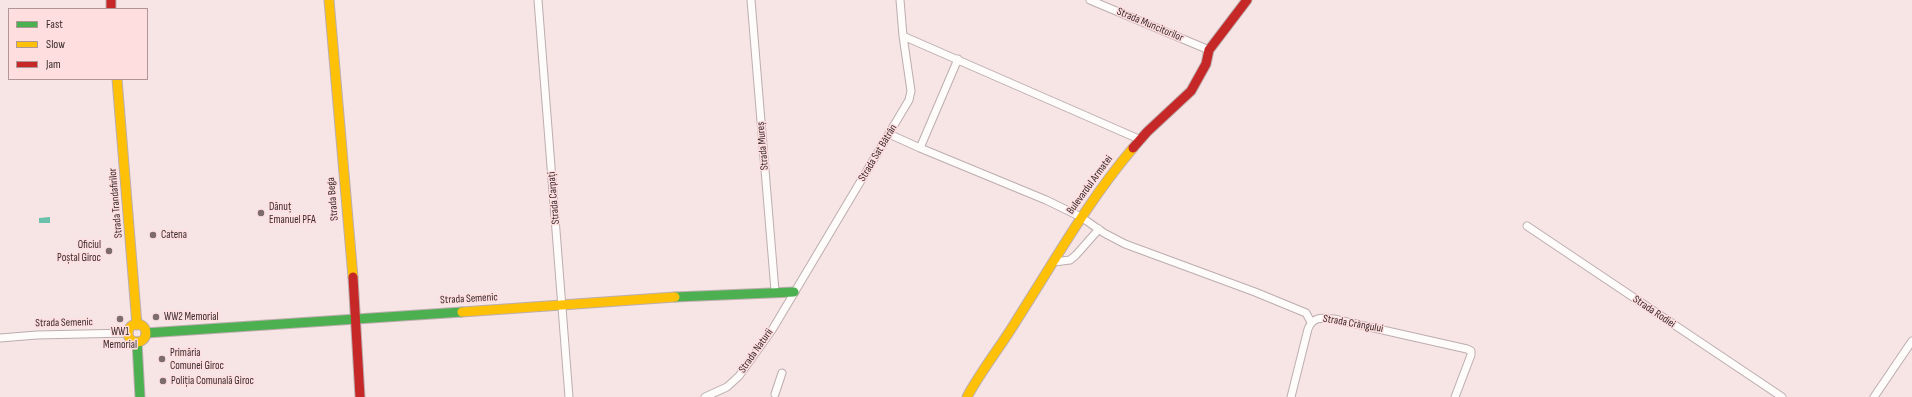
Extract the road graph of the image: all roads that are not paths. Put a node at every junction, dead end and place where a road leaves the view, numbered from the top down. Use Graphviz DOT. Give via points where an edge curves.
graph roads {
  1 [pos="329,0"];
  2 [pos="538,0"];
  3 [pos="751,0"];
  4 [pos="900,0"];
  5 [pos="1090,0"];
  6 [pos="1247,0"];
  7 [pos="903,36"];
  8 [pos="1209,50"];
  9 [pos="958,59"];
  10 [pos="117,80"];
  11 [pos="889,134"];
  12 [pos="1141,140"];
  13 [pos="920,148"];
  14 [pos="1081,217"];
  15 [pos="1527,226"];
  16 [pos="1098,229"];
  17 [pos="1054,262"];
  18 [pos="775,291"];
  19 [pos="794,292"];
  20 [pos="563,305"];
  21 [pos="356,318"];
  22 [pos="1311,322"];
  23 [pos="137,325"];
  24 [pos="146,332"];
  25 [pos="129,333"];
  26 [pos="0,338"];
  27 [pos="1912,341"];
  28 [pos="137,342"];
  29 [pos="782,373"];
  30 [pos="775,394"];
  31 [pos="140,397"];
  32 [pos="360,397"];
  33 [pos="569,397"];
  34 [pos="705,397"];
  35 [pos="967,397"];
  36 [pos="1291,397"];
  37 [pos="1455,397"];
  38 [pos="1782,397"];
  39 [pos="1874,397"];
  1 -- 21 [label="street, Strada Bega"];
  2 -- 20 [label="street, Strada Carpați"];
  3 -- 18 [label="street, Strada Mureș"];
  4 -- 7 [label="street, Strada Sat Bătrân"];
  5 -- 8 [label="street, Strada Muncitorilor"];
  6 -- 8 [label="street, Bulevardul Armatei"];
  7 -- 9 [label="street"];
  7 -- 11 [label="street, Strada Sat Bătrân" via="911,91"];
  8 -- 12 [label="street, Bulevardul Armatei" via="1206,64 1191,91"];
  9 -- 12 [label="street"];
  9 -- 13 [label="street"];
  10 -- 23 [label="street, Strada Trandafirilor"];
  11 -- 13 [label="street"];
  11 -- 19 [label="street, Strada Sat Bătrân"];
  12 -- 14 [label="street, Bulevardul Armatei" via="1112,173"];
  13 -- 14 [label="street"];
  14 -- 16 [label="street"];
  14 -- 17 [label="street, Bulevardul Armatei"];
  15 -- 38 [label="street, Strada Rodiei"];
  16 -- 17 [label="street" via="1070,260"];
  16 -- 22 [label="street" via="1125,244 1306,313"];
  17 -- 35 [label="street, Bulevardul Armatei" via="979,374"];
  18 -- 19 [label="street, Strada Semenic"];
  18 -- 20 [label="street, Strada Semenic"];
  19 -- 34 [label="street, Strada Naturii" via="772,330 739,376 727,387"];
  20 -- 21 [label="street, Strada Semenic"];
  20 -- 33 [label="street, Strada Carpați"];
  21 -- 24 [label="street, Strada Semenic"];
  21 -- 32 [label="street, Strada Bega"];
  22 -- 36 [label="street, Strada Crângului"];
  22 -- 37 [label="street, Strada Crângului" via="1318,317 1334,319 1422,337 1471,351"];
  23 -- 24 [label="street" via="142,326"];
  23 -- 25 [label="street" via="130,328"];
  24 -- 28 [label="street" via="145,338"];
  25 -- 26 [label="street, Strada Semenic"];
  25 -- 28 [label="street" via="130,338"];
  27 -- 39 [label="street"];
  28 -- 31 [label="street"];
  29 -- 30 [label="street"];
}
